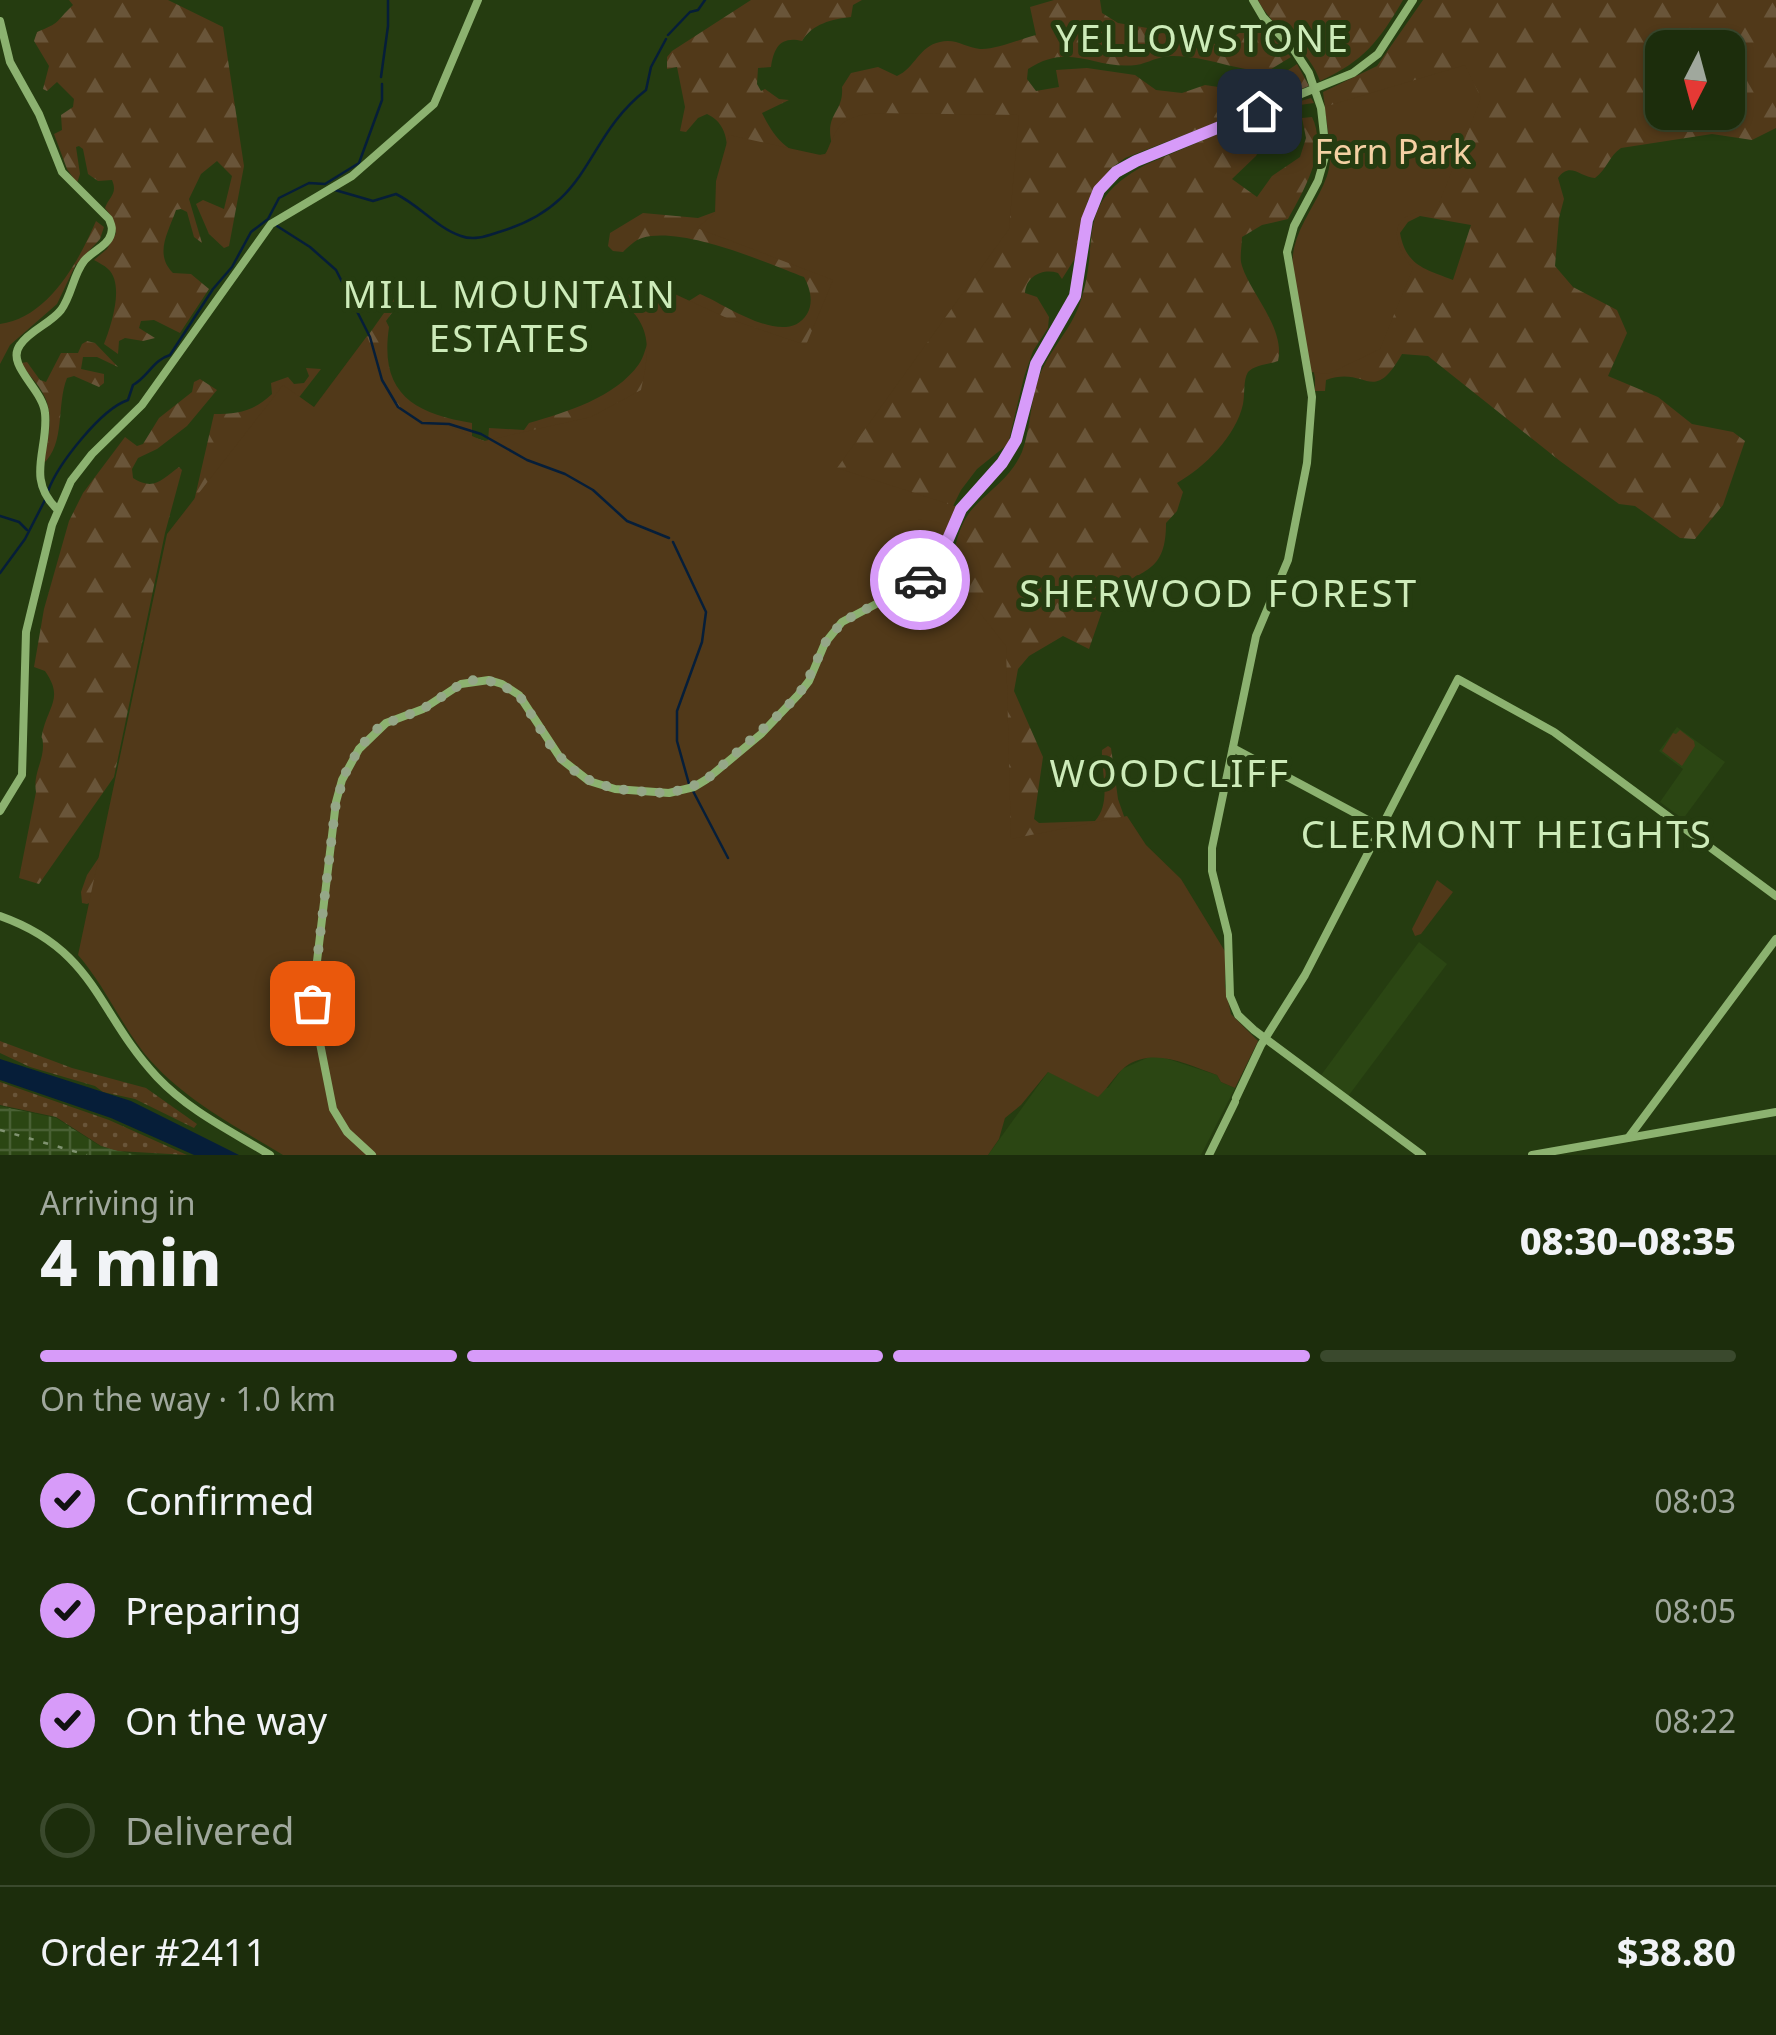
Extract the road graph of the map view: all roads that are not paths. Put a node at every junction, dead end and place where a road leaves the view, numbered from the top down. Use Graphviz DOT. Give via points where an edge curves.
graph roads {
  1 [pos="478,0"];
  2 [pos="1253,0"];
  3 [pos="1413,0"];
  4 [pos="0,21"];
  5 [pos="57,509"];
  6 [pos="927,575"];
  7 [pos="943,585"];
  8 [pos="1233,748"];
  9 [pos="0,811"];
  10 [pos="1381,827"];
  11 [pos="1776,896"];
  12 [pos="0,916"];
  13 [pos="1776,939"];
  14 [pos="1266,1039"];
  15 [pos="1776,1112"];
  16 [pos="1629,1137"];
  17 [pos="251,1151"];
  18 [pos="270,1155"];
  19 [pos="372,1155"];
  20 [pos="1209,1155"];
  21 [pos="1422,1155"];
  22 [pos="1532,1155"];
  1 -- 5 [label="street" via="434,104 348,178 271,224 142,405 82,465"];
  2 -- 8 [label="street" via="1308,70 1326,144 1322,170 1287,252 1312,397 1308,463 1288,560 1259,627"];
  3 -- 6 [label="street" via="1371,61 1136,161 1104,184 1087,220 1075,296 1036,364 1016,440 961,509"];
  4 -- 5 [label="street" via="10,62 62,172 112,227 110,238 84,261 64,306 16,353 17,366 44,406 38,466"];
  5 -- 9 [label="street" via="24,645 22,775"];
  6 -- 7 [label="street"];
  6 -- 19 [label="street" via="842,622 784,710 707,779 685,790 633,791 589,781 561,759 519,695 489,680 454,687 366,740 336,802 312,1003 333,1109"];
  8 -- 10 [label="street"];
  8 -- 14 [label="street" via="1212,872 1228,936 1232,1004"];
  10 -- 11 [label="street" via="1458,678 1554,732"];
  10 -- 14 [label="street"];
  12 -- 17 [label="street" via="74,961 166,1086"];
  13 -- 16 [label="street"];
  14 -- 20 [label="street"];
  14 -- 21 [label="street"];
  15 -- 16 [label="street"];
  16 -- 22 [label="street"];
  17 -- 18 [label="street"];
}
